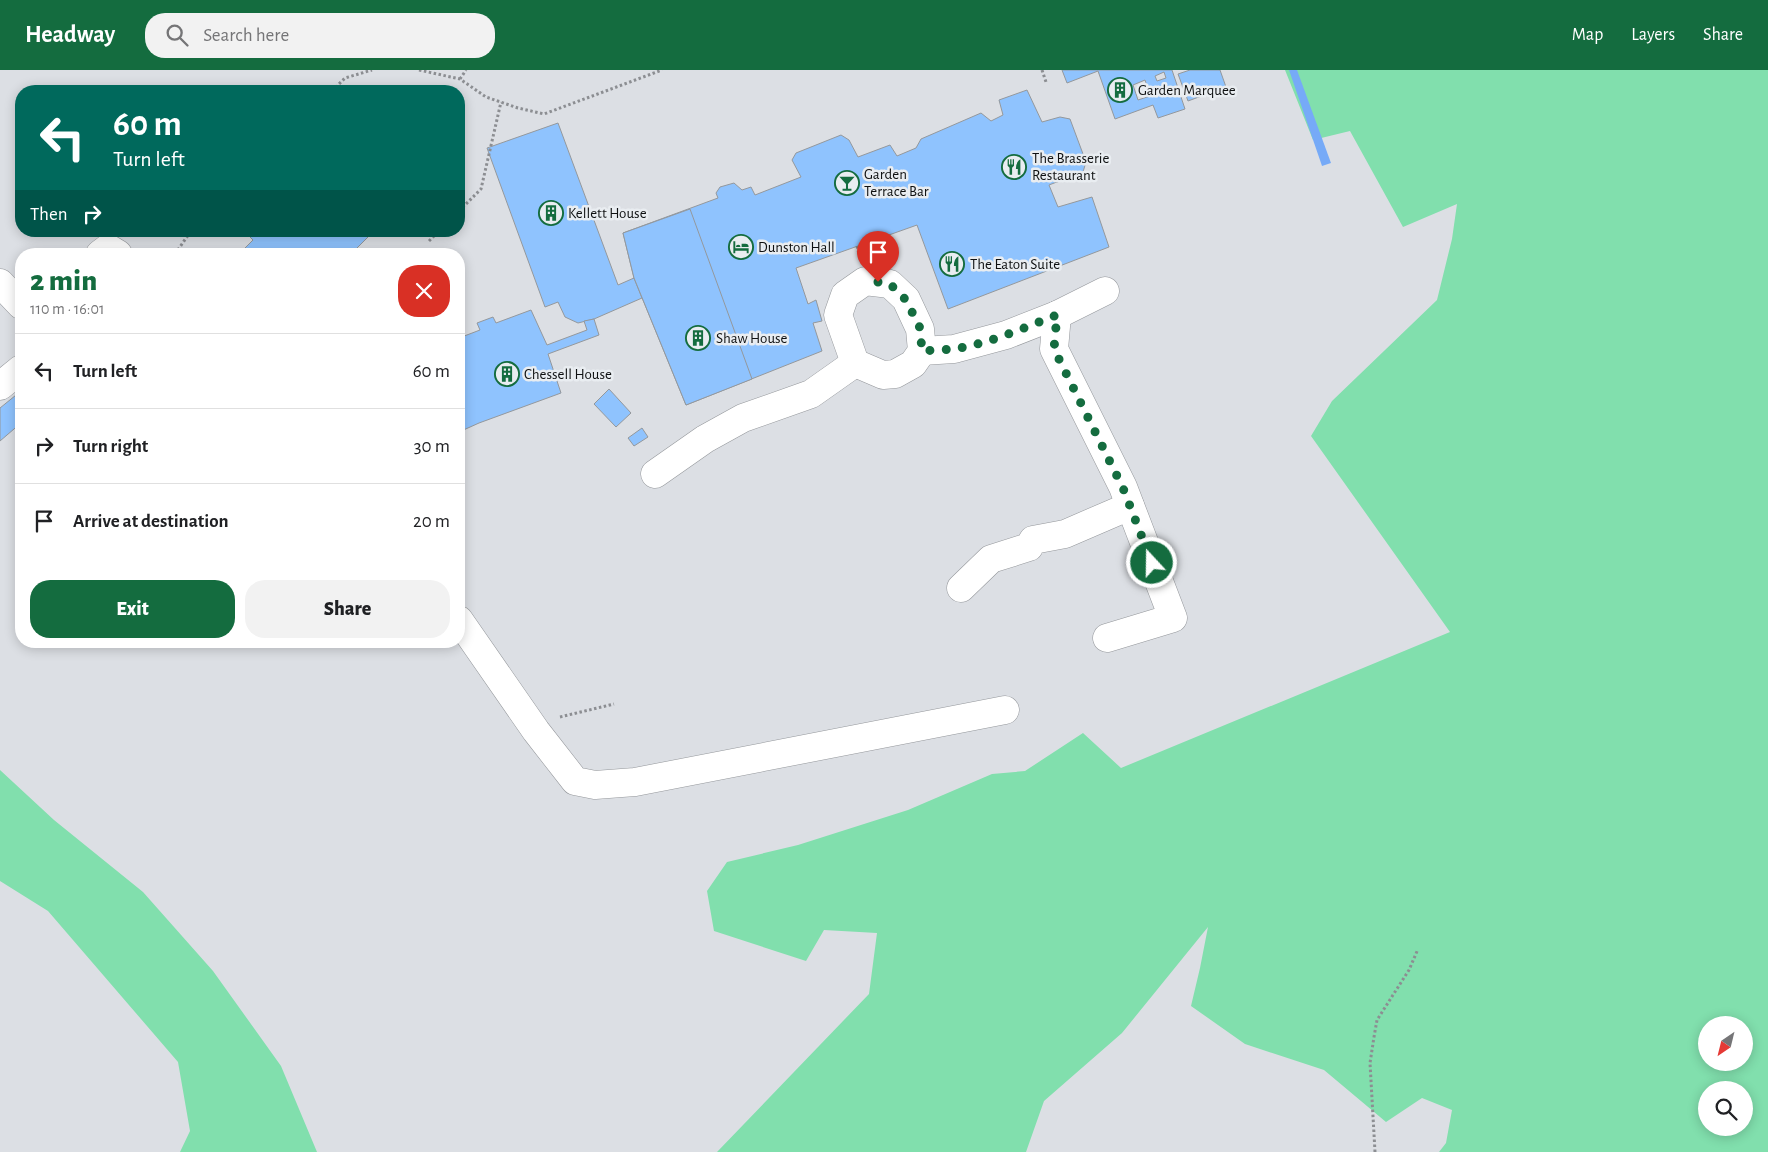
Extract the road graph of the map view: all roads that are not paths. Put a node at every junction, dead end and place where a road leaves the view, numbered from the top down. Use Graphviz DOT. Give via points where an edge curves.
graph roads {
  1 [pos="0,283"];
  2 [pos="1105,291"];
  3 [pos="15,299"];
  4 [pos="1057,315"];
  5 [pos="922,351"];
  6 [pos="855,363"];
  7 [pos="15,374"];
  8 [pos="0,386"];
  9 [pos="655,474"];
  10 [pos="1130,506"];
  11 [pos="961,588"];
  12 [pos="465,629"];
  13 [pos="1107,638"];
  14 [pos="1005,710"];
  1 -- 3 [label="lane"];
  2 -- 4 [label="lane"];
  4 -- 5 [label="lane" via="1006,335 954,348"];
  4 -- 10 [label="lane" via="1054,349"];
  5 -- 6 [label="lane" via="913,364 895,374 882,374"];
  5 -- 6 [label="lane" via="920,328 906,300 890,284 866,281 845,295 838,315"];
  6 -- 9 [label="lane" via="810,394 743,418 705,439"];
  7 -- 8 [label="lane"];
  10 -- 11 [label="lane" via="1065,534 1033,540 1029,547 991,560"];
  10 -- 13 [label="lane" via="1173,618"];
  12 -- 14 [label="lane" via="536,731 575,780 595,785 635,782"];
}
